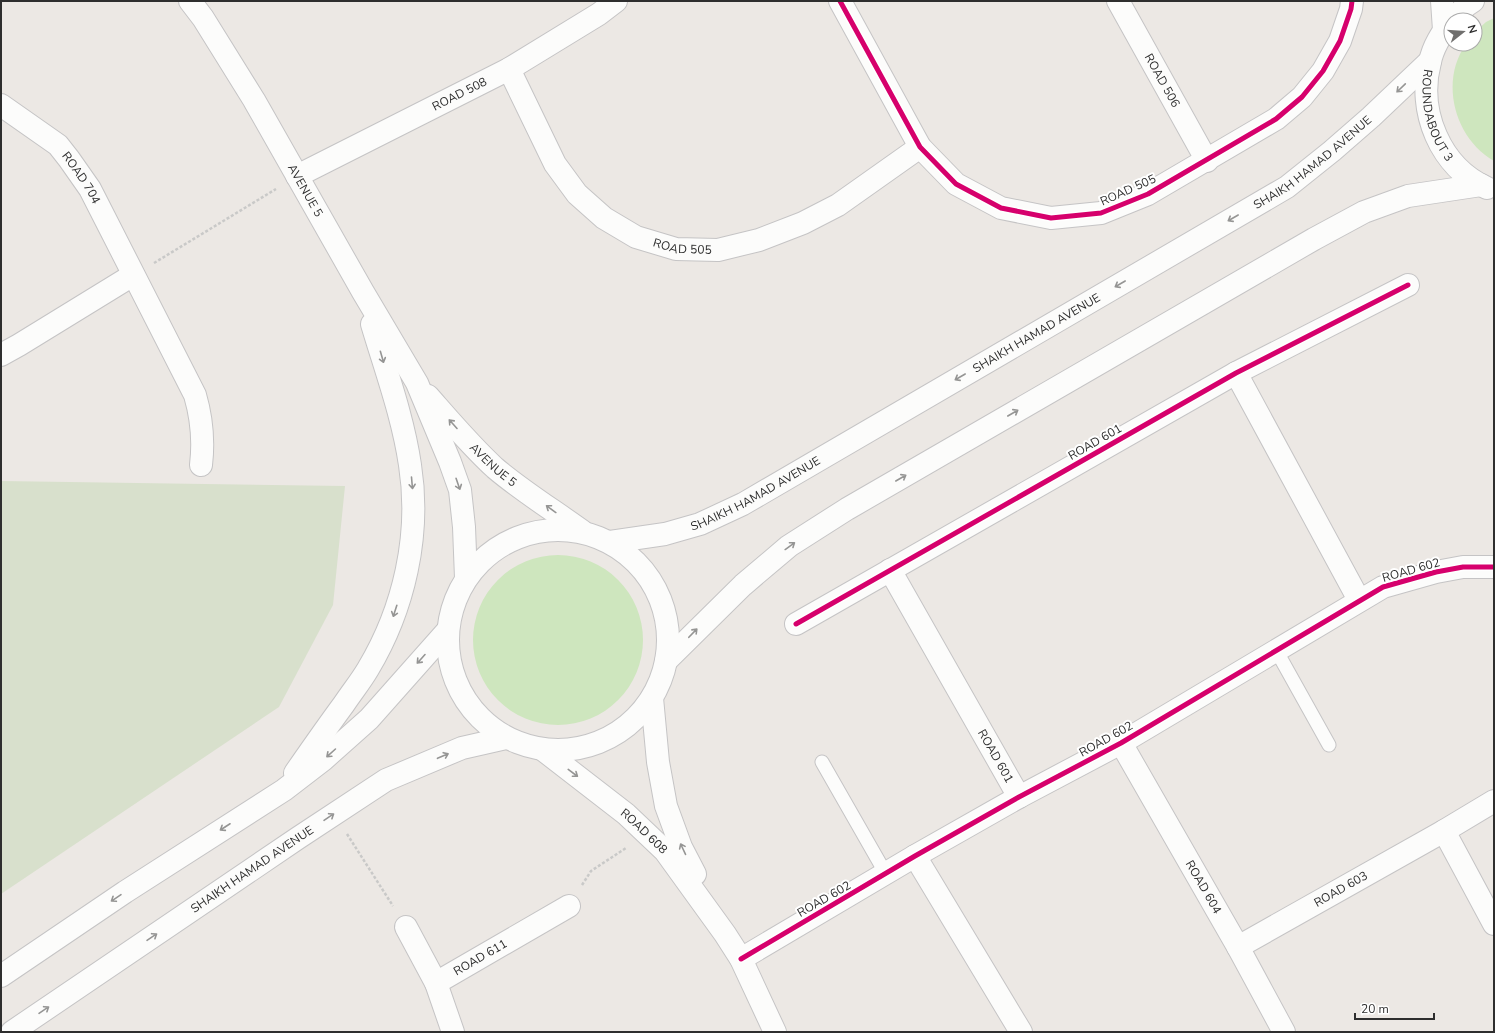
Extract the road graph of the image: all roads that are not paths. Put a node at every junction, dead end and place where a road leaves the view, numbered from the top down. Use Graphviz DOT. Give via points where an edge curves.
graph roads {
  1 [pos="190,1"];
  2 [pos="616,1"];
  3 [pos="840,1"];
  4 [pos="1118,1"];
  5 [pos="1352,1"];
  6 [pos="1442,1"];
  7 [pos="1473,1"];
  8 [pos="1445,12"];
  9 [pos="1460,12"];
  10 [pos="1443,33"];
  11 [pos="1430,61"];
  12 [pos="509,69"];
  13 [pos="1,105"];
  14 [pos="920,147"];
  15 [pos="1206,160"];
  16 [pos="297,176"];
  17 [pos="1487,188"];
  18 [pos="133,275"];
  19 [pos="1408,285"];
  20 [pos="363,292"];
  21 [pos="1,355"];
  22 [pos="1236,373"];
  23 [pos="417,383"];
  24 [pos="202,465"];
  25 [pos="583,532"];
  26 [pos="610,542"];
  27 [pos="1493,565"];
  28 [pos="890,570"];
  29 [pos="466,578"];
  30 [pos="1359,600"];
  31 [pos="796,624"];
  32 [pos="448,630"];
  33 [pos="1276,650"];
  34 [pos="666,661"];
  35 [pos="652,698"];
  36 [pos="506,738"];
  37 [pos="1121,743"];
  38 [pos="1329,745"];
  39 [pos="542,749"];
  40 [pos="822,762"];
  41 [pos="284,790"];
  42 [pos="1019,797"];
  43 [pos="1494,801"];
  44 [pos="1444,831"];
  45 [pos="915,856"];
  46 [pos="886,874"];
  47 [pos="570,906"];
  48 [pos="1494,924"];
  49 [pos="406,927"];
  50 [pos="725,934"];
  51 [pos="1238,947"];
  52 [pos="741,959"];
  53 [pos="1,976"];
  54 [pos="436,983"];
  55 [pos="12,1032"];
  56 [pos="452,1032"];
  57 [pos="775,1032"];
  58 [pos="1022,1032"];
  59 [pos="1284,1032"];
  1 -- 16 [label="street, AVENUE 5" via="254,100"];
  2 -- 12 [label="street, ROAD 508"];
  3 -- 14 [label="street, ROAD 505"];
  4 -- 15 [label="street, ROAD 506"];
  5 -- 15 [label="street, ROAD 505" via="1340,41 1323,71 1302,98 1276,119"];
  6 -- 8 [label="street"];
  7 -- 9 [label="street, ROUNDABOUT 3"];
  10 -- 11 [label="street, ROUNDABOUT 3" via="1435,45"];
  11 -- 17 [label="street, ROUNDABOUT 3" via="1426,78 1426,99 1430,120 1438,140 1449,158 1464,173"];
  11 -- 26 [label="street, SHAIKH HAMAD AVENUE, one-way" via="1332,152 1287,187 743,504 700,524 665,534"];
  12 -- 14 [label="street, ROAD 505" via="555,164 577,194 604,218 636,237 676,249 718,250 759,240 803,222 838,204"];
  12 -- 16 [label="street, ROAD 508"];
  13 -- 18 [label="street, ROAD 704" via="58,145 69,159 90,190"];
  14 -- 15 [label="street, ROAD 505" via="956,184 1001,208 1051,218 1102,213 1148,194"];
  16 -- 20 [label="street, AVENUE 5"];
  34 -- 17 [label="street, one-way" via="743,585 789,546 847,509 1314,239 1364,212 1408,196"];
  18 -- 21 [label="street"];
  18 -- 24 [label="street, ROAD 704" via="195,395 203,430"];
  19 -- 22 [label="street, ROAD 601"];
  20 -- 23 [label="street, AVENUE 5"];
  20 -- 41 [label="street, one-way" via="405,436 411,466 413,497 409,558 403,587 382,644 367,670"];
  22 -- 28 [label="street, ROAD 601"];
  22 -- 30 [label="street"];
  25 -- 23 [label="street, AVENUE 5, one-way" via="495,468"];
  23 -- 29 [label="street, AVENUE 5, one-way" via="460,490"];
  25 -- 26 [label="street"];
  25 -- 29 [label="street" via="563,529 524,534 505,542 489,553"];
  26 -- 34 [label="street" via="641,567 661,602 668,641"];
  27 -- 30 [label="street, ROAD 602" via="1436,572 1383,587"];
  28 -- 31 [label="street, ROAD 601"];
  28 -- 42 [label="street, ROAD 601"];
  29 -- 32 [label="street" via="450,614"];
  30 -- 33 [label="street, ROAD 602"];
  32 -- 36 [label="street" via="448,652 461,693 473,710"];
  32 -- 41 [label="street, one-way" via="369,719"];
  33 -- 37 [label="street, ROAD 602"];
  33 -- 38 [label="lane"];
  34 -- 35 [label="street"];
  35 -- 39 [label="street" via="628,725 614,736 580,748 561,751"];
  50 -- 35 [label="street, ROAD 608, one-way" via="681,847 666,806 658,762"];
  36 -- 39 [label="street"];
  55 -- 36 [label="street, SHAIKH HAMAD AVENUE, one-way" via="386,780 462,748"];
  37 -- 42 [label="street, ROAD 602"];
  37 -- 51 [label="street, ROAD 604"];
  39 -- 50 [label="street, ROAD 608, one-way" via="626,814 665,851"];
  40 -- 46 [label="lane"];
  41 -- 53 [label="street, one-way" via="125,892"];
  42 -- 45 [label="street, ROAD 602"];
  43 -- 44 [label="street, ROAD 603"];
  44 -- 48 [label="street"];
  44 -- 51 [label="street, ROAD 603"];
  45 -- 46 [label="street, ROAD 602"];
  45 -- 58 [label="street"];
  46 -- 52 [label="street, ROAD 602"];
  47 -- 54 [label="street, ROAD 611"];
  49 -- 54 [label="street"];
  50 -- 52 [label="street, ROAD 608"];
  51 -- 59 [label="street, ROAD 604"];
  52 -- 57 [label="street, ROAD 608"];
  54 -- 56 [label="street"];
}
